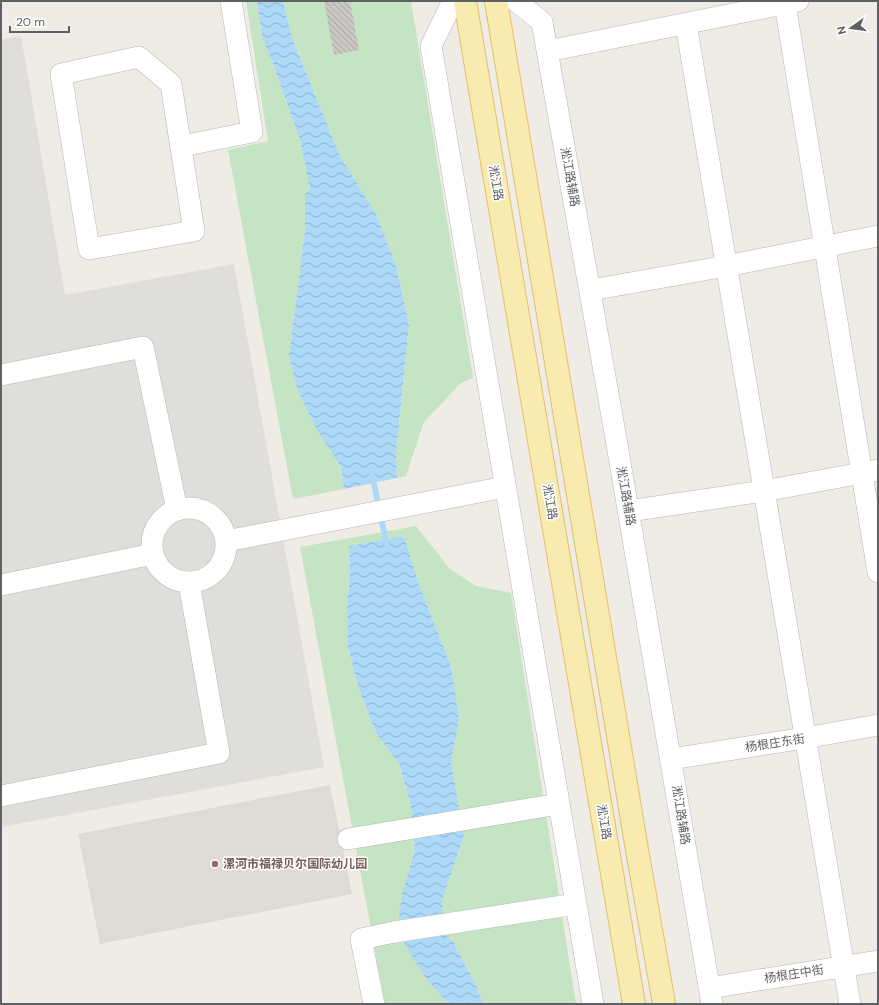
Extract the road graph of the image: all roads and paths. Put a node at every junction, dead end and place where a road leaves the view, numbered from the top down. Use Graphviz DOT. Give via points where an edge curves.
graph roads {
  1 [pos="232,1"];
  2 [pos="453,1"];
  3 [pos="465,1"];
  4 [pos="496,1"];
  5 [pos="516,1"];
  6 [pos="791,2"];
  7 [pos="686,24"];
  8 [pos="548,51"];
  9 [pos="182,146"];
  10 [pos="878,236"];
  11 [pos="824,247"];
  12 [pos="726,266"];
  13 [pos="591,290"];
  14 [pos="1,376"];
  15 [pos="870,471"];
  16 [pos="505,487"];
  17 [pos="764,491"];
  18 [pos="177,510"];
  19 [pos="628,511"];
  20 [pos="226,540"];
  21 [pos="153,554"];
  22 [pos="878,572"];
  23 [pos="190,583"];
  24 [pos="1,585"];
  25 [pos="878,725"];
  26 [pos="805,738"];
  27 [pos="671,759"];
  28 [pos="1,796"];
  29 [pos="559,804"];
  30 [pos="348,839"];
  31 [pos="576,904"];
  32 [pos="878,961"];
  33 [pos="844,967"];
  34 [pos="710,996"];
  35 [pos="374,1004"];
  36 [pos="593,1004"];
  37 [pos="634,1004"];
  38 [pos="664,1004"];
  39 [pos="850,1004"];
  1 -- 9 [label="street" via="252,132"];
  2 -- 16 [label="street" via="431,46"];
  3 -- 37 [label="main road, 淞江路"];
  4 -- 38 [label="main road"];
  5 -- 8 [label="street, 淞江路辅路" via="542,22"];
  6 -- 7 [label="street"];
  6 -- 11 [label="street"];
  7 -- 8 [label="street"];
  7 -- 12 [label="street"];
  8 -- 13 [label="street, 淞江路辅路"];
  9 -- 9 [label="street" via="194,231 89,249 61,74 138,57 171,84"];
  10 -- 11 [label="street"];
  11 -- 12 [label="street"];
  11 -- 15 [label="street"];
  12 -- 13 [label="street"];
  12 -- 17 [label="street"];
  13 -- 19 [label="street, 淞江路辅路"];
  14 -- 18 [label="street" via="142,347"];
  15 -- 17 [label="street"];
  15 -- 22 [label="street"];
  16 -- 20 [label="street"];
  16 -- 29 [label="street"];
  17 -- 19 [label="street"];
  17 -- 26 [label="street"];
  18 -- 20 [label="street" via="194,508 206,512 216,519 223,529"];
  18 -- 21 [label="street" via="162,520 155,530"];
  19 -- 27 [label="street, 淞江路辅路"];
  20 -- 23 [label="street" via="226,553 213,575 202,581"];
  21 -- 23 [label="street" via="158,566 166,575 177,581"];
  21 -- 24 [label="street"];
  23 -- 28 [label="street" via="219,753"];
  25 -- 26 [label="street, 杨根庄东街"];
  26 -- 27 [label="street, 杨根庄东街"];
  26 -- 33 [label="street"];
  27 -- 34 [label="street, 淞江路辅路"];
  29 -- 30 [label="street"];
  29 -- 31 [label="street"];
  31 -- 35 [label="street" via="361,939"];
  31 -- 36 [label="street"];
  32 -- 33 [label="street, 杨根庄中街"];
  33 -- 34 [label="street, 杨根庄中街"];
  33 -- 39 [label="street"];
}
